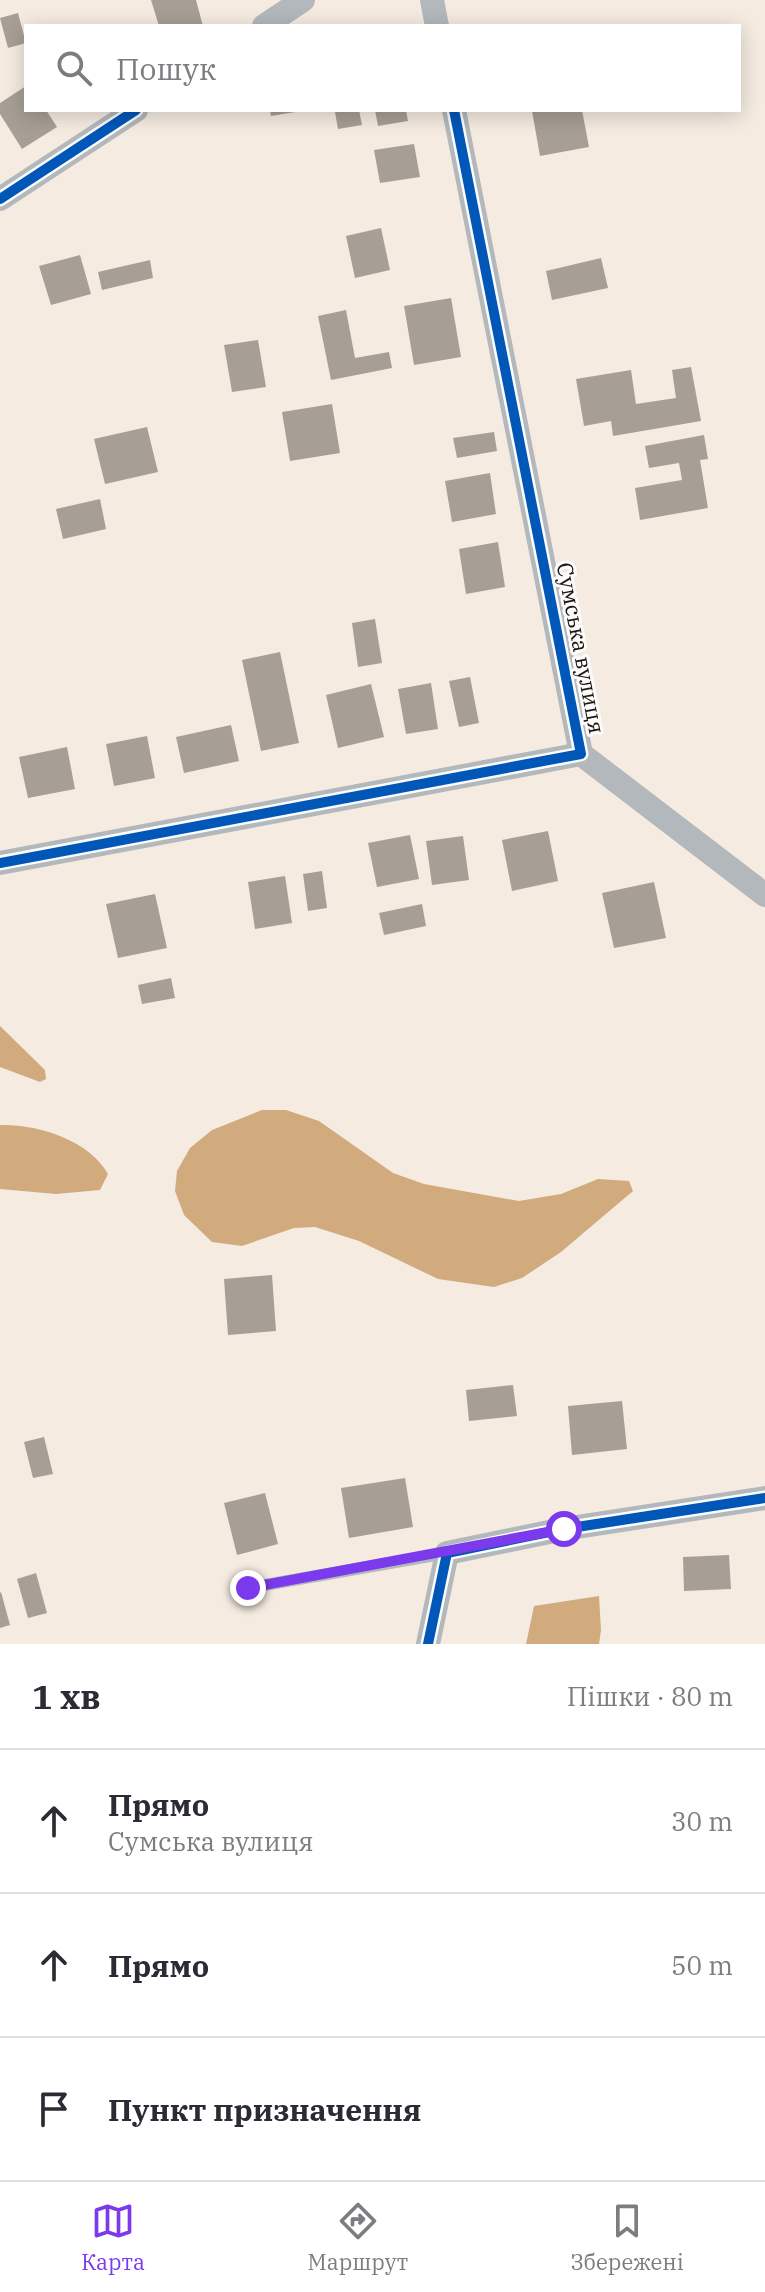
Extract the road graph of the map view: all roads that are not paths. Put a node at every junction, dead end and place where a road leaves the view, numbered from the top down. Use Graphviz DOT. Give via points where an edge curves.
graph roads {
  1 [pos="303,0"];
  2 [pos="432,0"];
  3 [pos="267,24"];
  4 [pos="437,24"];
  5 [pos="133,112"];
  6 [pos="454,112"];
  7 [pos="0,199"];
  8 [pos="581,754"];
  9 [pos="0,863"];
  10 [pos="765,895"];
  11 [pos="765,1498"];
  12 [pos="447,1553"];
  13 [pos="248,1588"];
  14 [pos="428,1644"];
  1 -- 3 [label="street"];
  2 -- 4 [label="street"];
  5 -- 7 [label="street"];
  6 -- 8 [label="street, Сумська вулиця"];
  8 -- 9 [label="street, Сумська вулиця"];
  8 -- 10 [label="street, Сумська вулиця"];
  11 -- 12 [label="street"];
  12 -- 13 [label="lane"];
  12 -- 14 [label="street"];
}
